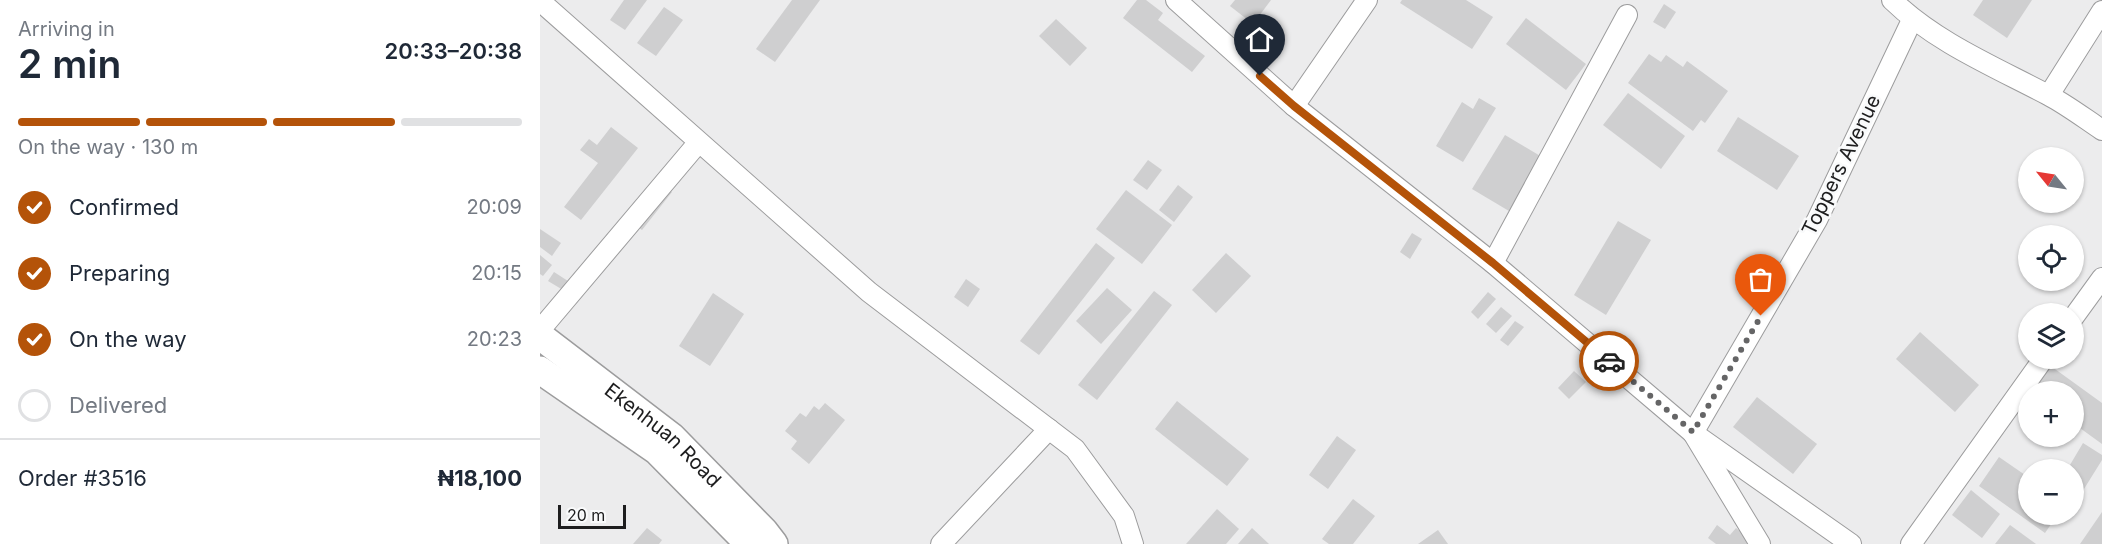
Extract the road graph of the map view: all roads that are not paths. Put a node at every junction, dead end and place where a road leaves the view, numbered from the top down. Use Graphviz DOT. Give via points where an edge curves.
graph roads {
  1 [pos="1176,0"];
  2 [pos="1367,0"];
  3 [pos="1892,0"];
  4 [pos="540,1"];
  5 [pos="2102,11"];
  6 [pos="1626,15"];
  7 [pos="1912,20"];
  8 [pos="2049,95"];
  9 [pos="1294,106"];
  10 [pos="2102,130"];
  11 [pos="698,143"];
  12 [pos="1493,263"];
  13 [pos="2102,278"];
  14 [pos="2084,303"];
  15 [pos="540,330"];
  16 [pos="540,336"];
  17 [pos="2036,369"];
  18 [pos="540,370"];
  19 [pos="1049,429"];
  20 [pos="1693,432"];
  21 [pos="1758,543"];
  22 [pos="749,544"];
  23 [pos="774,544"];
  24 [pos="941,544"];
  25 [pos="1133,544"];
  26 [pos="1851,544"];
  27 [pos="1911,544"];
  1 -- 9 [label="street"];
  2 -- 9 [label="street"];
  3 -- 7 [label="street"];
  4 -- 11 [label="street"];
  5 -- 8 [label="street"];
  6 -- 12 [label="street"];
  7 -- 8 [label="street" via="2019,82"];
  7 -- 20 [label="street, Toppers Avenue" via="1817,220"];
  8 -- 10 [label="street"];
  9 -- 12 [label="street"];
  11 -- 15 [label="street"];
  11 -- 19 [label="street" via="869,291"];
  12 -- 20 [label="street"];
  13 -- 14 [label="street"];
  16 -- 23 [label="main road, Ekenhuan Road" via="672,437"];
  17 -- 27 [label="street"];
  18 -- 22 [label="main road, Ekenhuan Road" via="657,451"];
  19 -- 24 [label="street"];
  19 -- 25 [label="street" via="1075,449 1124,516"];
  20 -- 21 [label="street"];
  20 -- 26 [label="street"];
}
